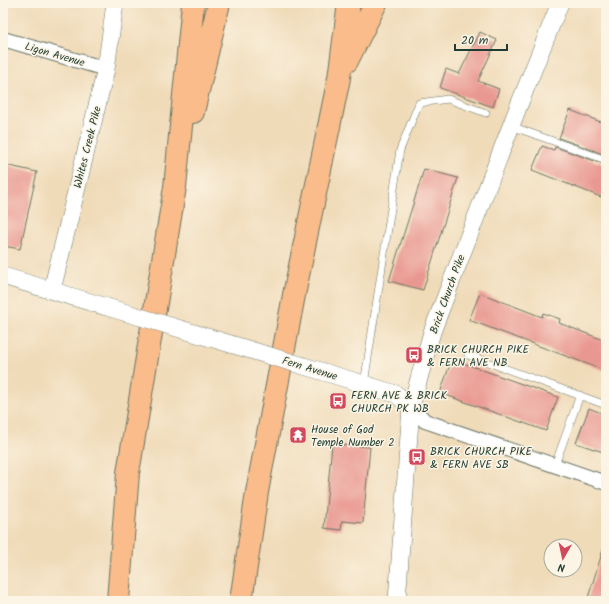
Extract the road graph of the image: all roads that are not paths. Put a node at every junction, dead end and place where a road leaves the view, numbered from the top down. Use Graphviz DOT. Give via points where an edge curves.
graph roads {
  1 [pos="115,3"];
  2 [pos="192,3"];
  3 [pos="220,3"];
  4 [pos="349,3"];
  5 [pos="376,3"];
  6 [pos="560,3"];
  7 [pos="3,39"];
  8 [pos="106,69"];
  9 [pos="339,78"];
  10 [pos="486,113"];
  11 [pos="511,126"];
  12 [pos="606,160"];
  13 [pos="175,187"];
  14 [pos="3,276"];
  15 [pos="52,290"];
  16 [pos="468,355"];
  17 [pos="364,384"];
  18 [pos="580,395"];
  19 [pos="606,405"];
  20 [pos="411,407"];
  21 [pos="555,465"];
  22 [pos="606,483"];
  23 [pos="397,599"];
  24 [pos="118,601"];
  25 [pos="241,601"];
  26 [pos="419,601"];
  1 -- 8 [label="street, Whites Creek Pike"];
  2 -- 13 [label="highway"];
  3 -- 13 [label="highway"];
  4 -- 9 [label="highway"];
  5 -- 9 [label="highway"];
  6 -- 11 [label="street, Brick Church Pike"];
  7 -- 8 [label="street, Ligon Avenue"];
  8 -- 15 [label="street, Whites Creek Pike"];
  9 -- 25 [label="highway" via="257,492"];
  10 -- 17 [label="lane" via="448,99 419,103 400,150"];
  11 -- 12 [label="lane"];
  11 -- 20 [label="street, Brick Church Pike" via="432,332"];
  13 -- 24 [label="highway" via="128,473"];
  14 -- 15 [label="street, Fern Avenue"];
  15 -- 17 [label="street, Fern Avenue, bridge"];
  16 -- 18 [label="lane"];
  17 -- 20 [label="street, Fern Avenue" via="396,394"];
  18 -- 19 [label="lane"];
  18 -- 21 [label="lane"];
  20 -- 21 [label="street, Fern Avenue" via="425,421"];
  20 -- 23 [label="street, Brick Church Pike"];
  21 -- 22 [label="street, Fern Avenue"];
  23 -- 26 [label="lane"];
}
